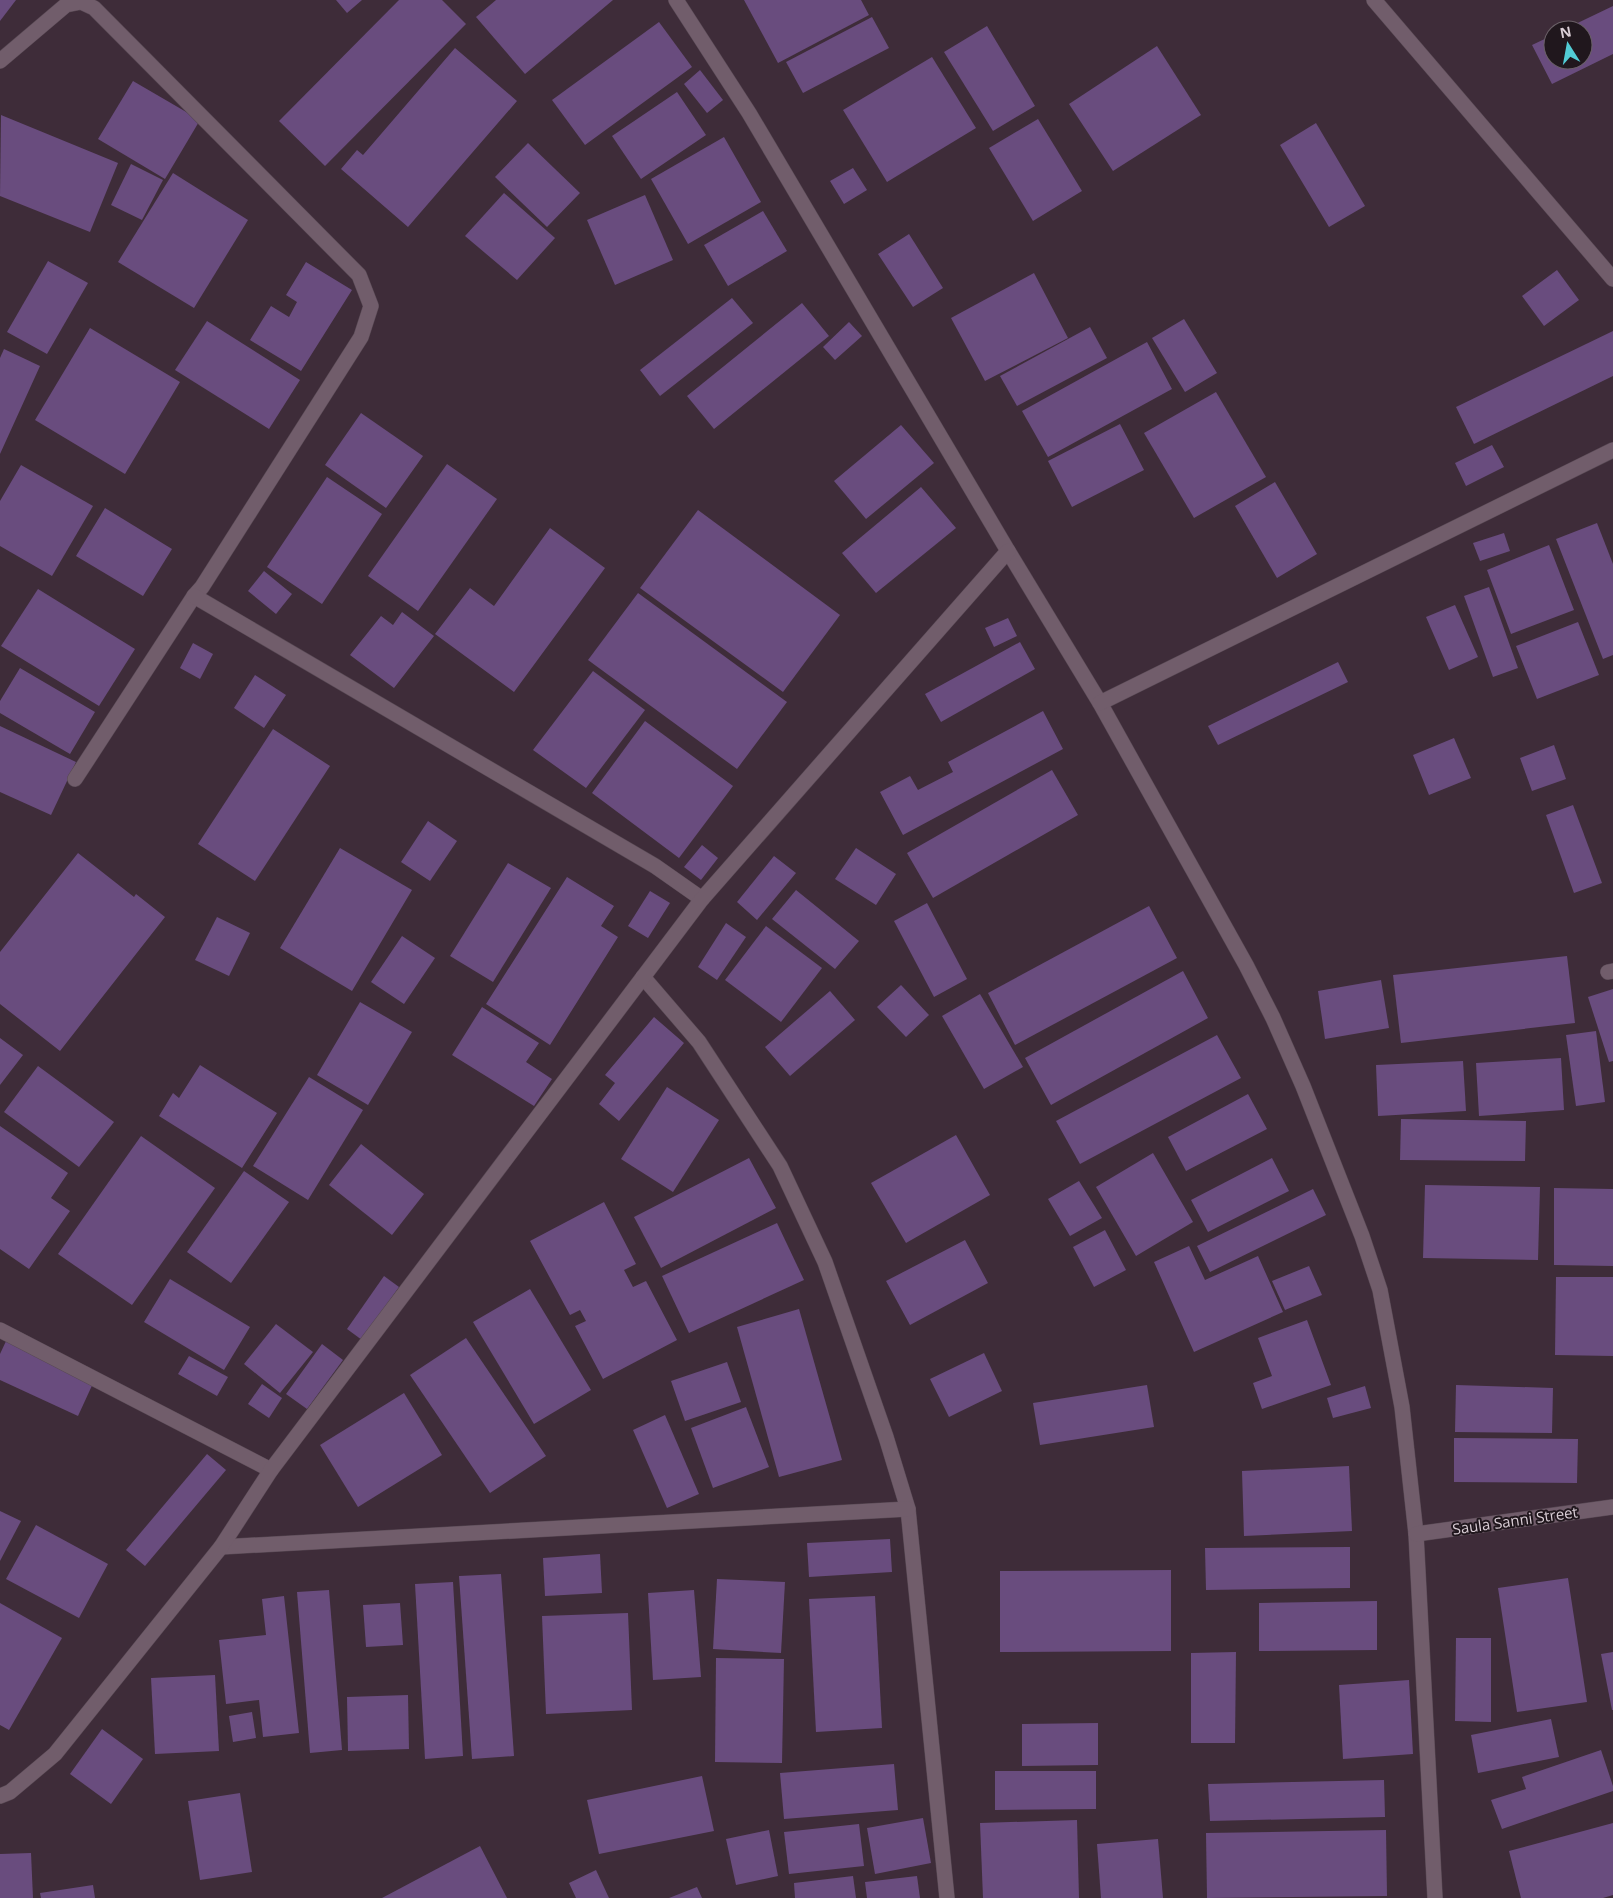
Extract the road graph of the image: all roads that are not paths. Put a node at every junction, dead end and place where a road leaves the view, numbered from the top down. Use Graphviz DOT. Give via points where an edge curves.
graph roads {
  1 [pos="676,0"];
  2 [pos="1374,0"];
  3 [pos="0,61"];
  4 [pos="1613,279"];
  5 [pos="1613,450"];
  6 [pos="1008,551"];
  7 [pos="194,596"];
  8 [pos="1100,703"];
  9 [pos="74,779"];
  10 [pos="702,898"];
  11 [pos="643,977"];
  12 [pos="0,1330"];
  13 [pos="271,1470"];
  14 [pos="1613,1507"];
  15 [pos="908,1509"];
  16 [pos="1416,1534"];
  17 [pos="221,1547"];
  18 [pos="0,1796"];
  19 [pos="947,1898"];
  20 [pos="1435,1898"];
  1 -- 6 [label="street" via="749,113"];
  2 -- 4 [label="street"];
  3 -- 7 [label="street" via="66,4 81,2 94,8 359,275 371,306 361,338"];
  5 -- 8 [label="street"];
  6 -- 8 [label="street"];
  6 -- 10 [label="street"];
  7 -- 9 [label="street"];
  7 -- 10 [label="street" via="655,866"];
  8 -- 16 [label="street" via="1273,1018 1362,1236 1380,1290 1400,1397"];
  10 -- 11 [label="street"];
  11 -- 13 [label="street"];
  11 -- 15 [label="street" via="700,1042 780,1166 825,1262"];
  12 -- 13 [label="street"];
  13 -- 17 [label="street"];
  14 -- 16 [label="street, Saula Sanni Street"];
  15 -- 17 [label="street"];
  15 -- 19 [label="street"];
  16 -- 20 [label="street"];
  17 -- 18 [label="street" via="55,1754 10,1792"];
}
